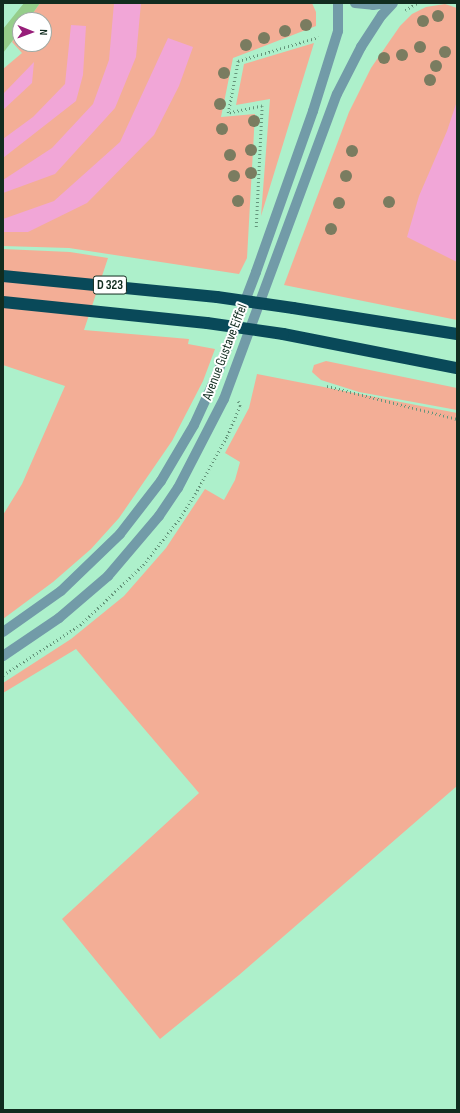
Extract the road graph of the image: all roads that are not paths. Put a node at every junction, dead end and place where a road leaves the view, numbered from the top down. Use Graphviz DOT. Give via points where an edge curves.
graph roads {
  1 [pos="338,3"];
  2 [pos="355,3"];
  3 [pos="387,3"];
  4 [pos="393,3"];
  5 [pos="3,276"];
  6 [pos="3,302"];
  7 [pos="457,334"];
  8 [pos="457,368"];
  9 [pos="3,632"];
  10 [pos="3,656"];
  1 -- 9 [label="street, Avenue Gustave Eiffel" via="338,31 314,111 216,377 194,425 161,480 120,534 61,591"];
  2 -- 3 [label="street"];
  4 -- 10 [label="street, Avenue Gustave Eiffel" via="382,14 361,47 337,94 224,399 178,488 154,522 108,576 58,618"];
  5 -- 7 [label="highway, D 323, bridge" via="217,297"];
  6 -- 8 [label="highway, D 323, bridge" via="207,323 283,334"];
}
